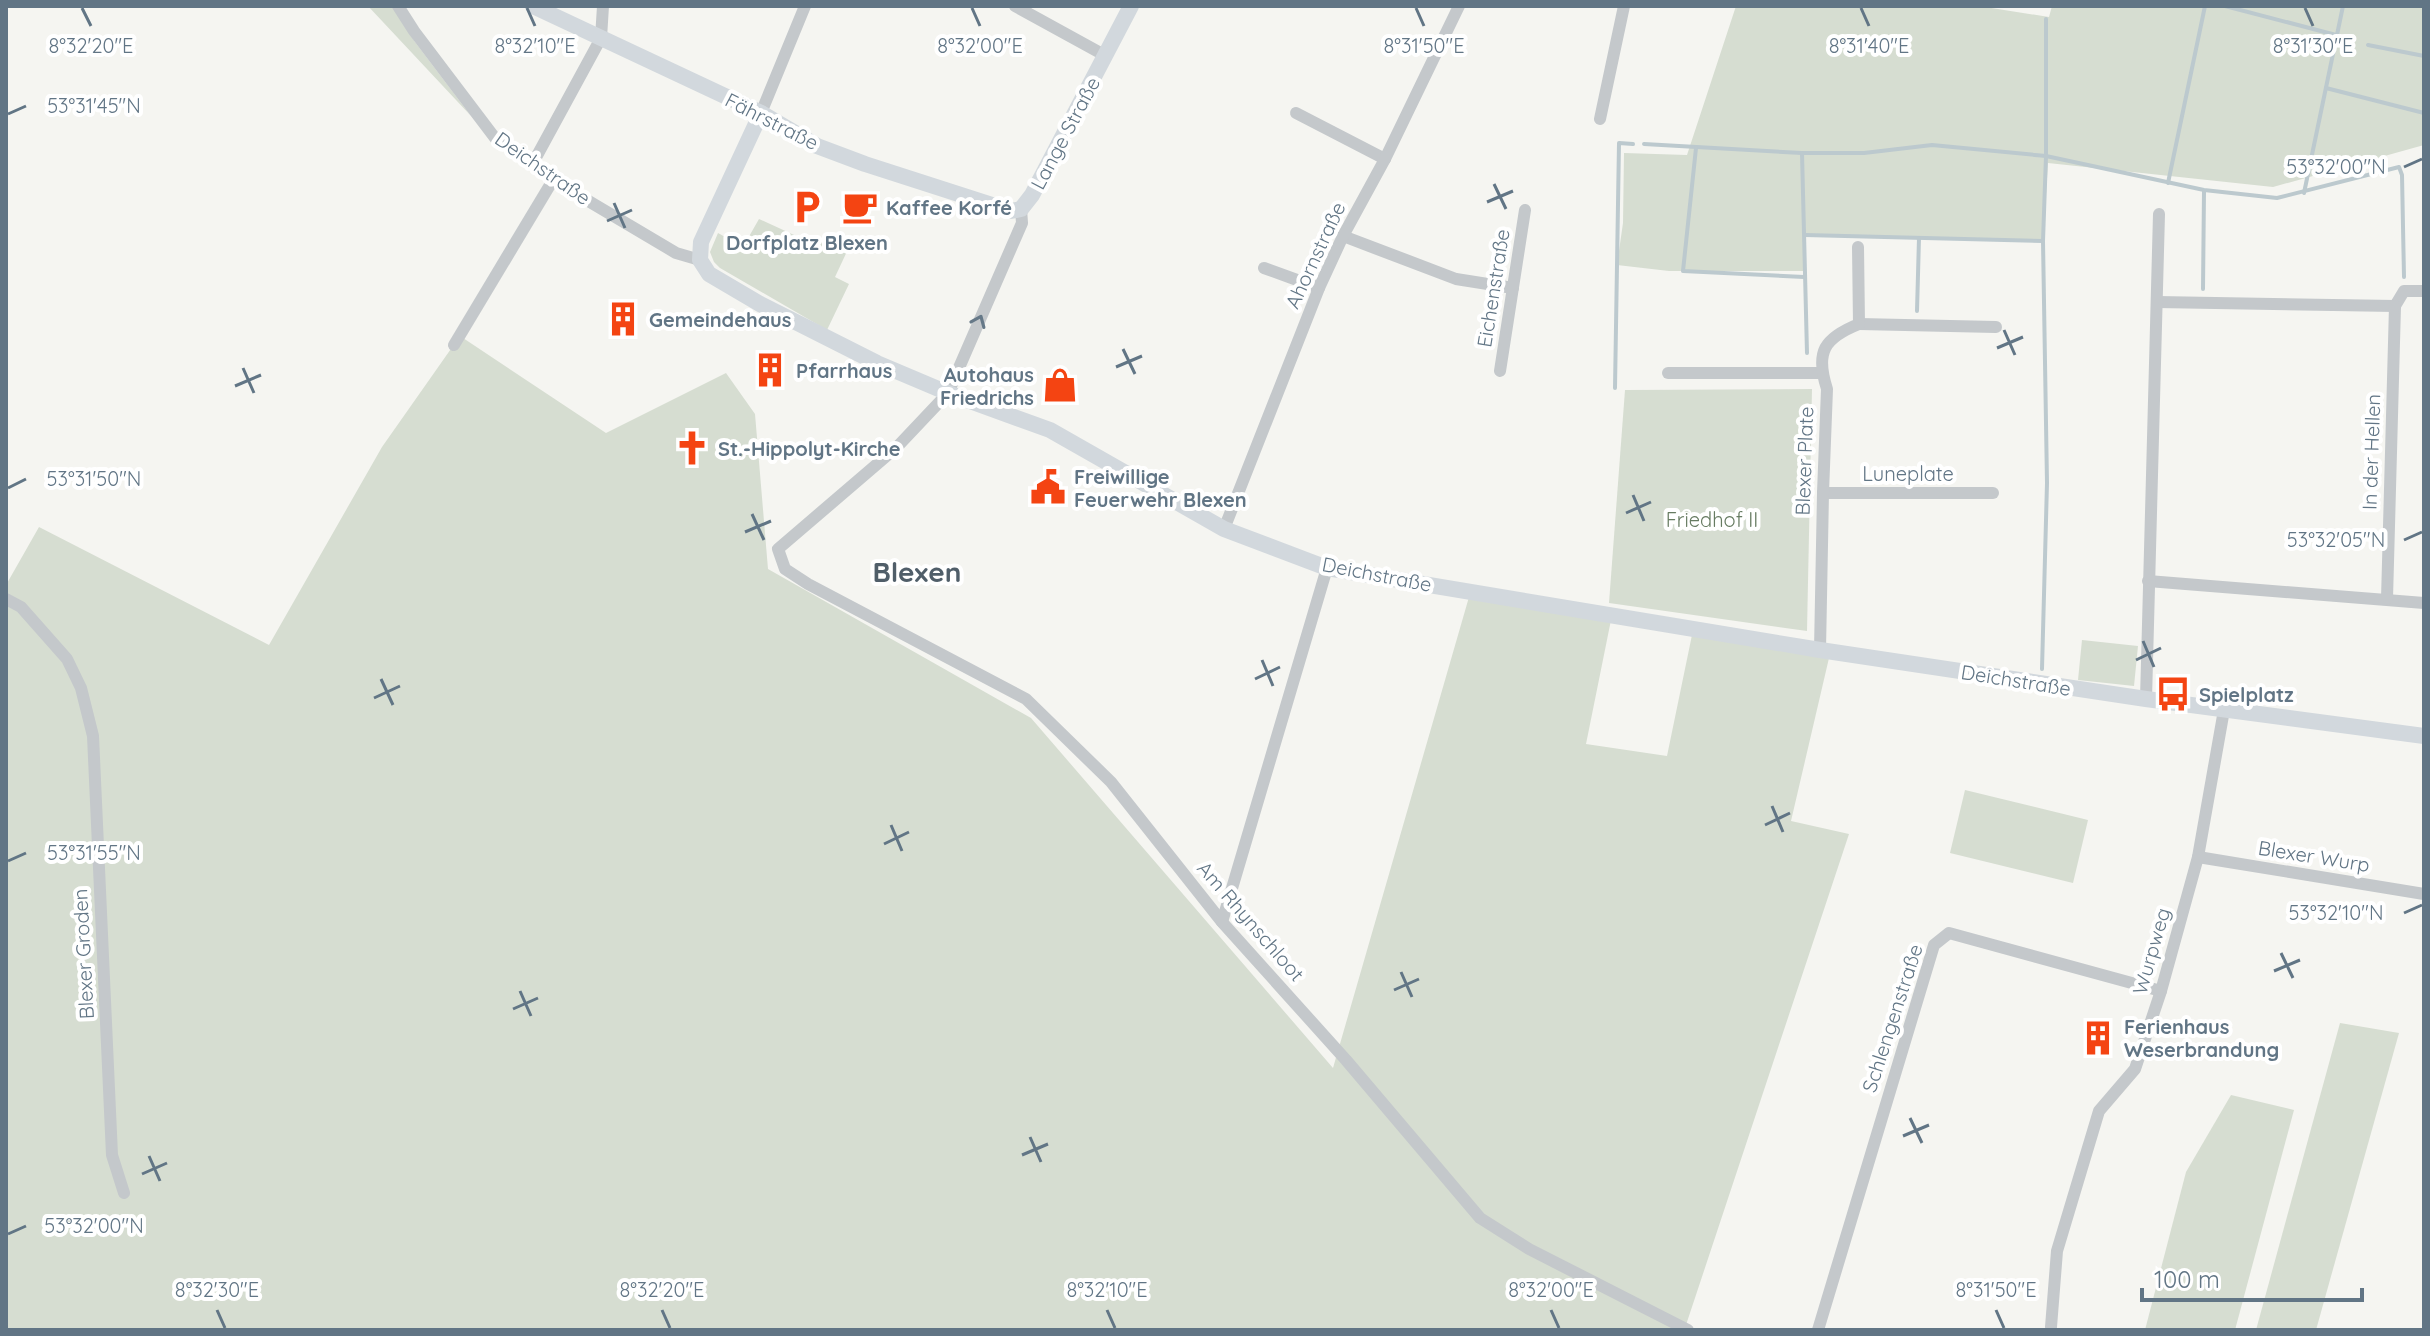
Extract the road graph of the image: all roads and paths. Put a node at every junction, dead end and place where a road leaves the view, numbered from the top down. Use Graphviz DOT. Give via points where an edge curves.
graph roads {
  1 [pos="398,6"];
  2 [pos="533,6"];
  3 [pos="603,6"];
  4 [pos="805,6"];
  5 [pos="1015,6"];
  6 [pos="1131,6"];
  7 [pos="1459,6"];
  8 [pos="1624,6"];
  9 [pos="601,38"];
  10 [pos="1106,56"];
  11 [pos="761,113"];
  12 [pos="1296,113"];
  13 [pos="1600,119"];
  14 [pos="1385,159"];
  15 [pos="533,163"];
  16 [pos="553,180"];
  17 [pos="1021,209"];
  18 [pos="1525,210"];
  19 [pos="2159,214"];
  20 [pos="1343,236"];
  21 [pos="1858,247"];
  22 [pos="700,260"];
  23 [pos="1264,268"];
  24 [pos="1319,288"];
  25 [pos="1513,288"];
  26 [pos="2424,291"];
  27 [pos="2157,302"];
  28 [pos="2395,306"];
  29 [pos="1859,324"];
  30 [pos="1996,327"];
  31 [pos="454,345"];
  32 [pos="1500,371"];
  33 [pos="1668,373"];
  34 [pos="1822,373"];
  35 [pos="948,393"];
  36 [pos="1823,493"];
  37 [pos="1993,493"];
  38 [pos="1224,529"];
  39 [pos="778,549"];
  40 [pos="1327,568"];
  41 [pos="2148,581"];
  42 [pos="6,599"];
  43 [pos="2387,599"];
  44 [pos="2424,603"];
  45 [pos="1820,650"];
  46 [pos="2146,699"];
  47 [pos="2224,710"];
  48 [pos="2424,736"];
  49 [pos="2198,857"];
  50 [pos="2424,894"];
  51 [pos="1222,922"];
  52 [pos="2161,991"];
  53 [pos="124,1193"];
  54 [pos="2051,1327"];
  55 [pos="1688,1330"];
  56 [pos="1818,1330"];
  1 -- 15 [label="street, Deichstraße" via="495,138"];
  2 -- 9 [label="street, Fährstraße"];
  3 -- 9 [label="street"];
  4 -- 11 [label="street"];
  5 -- 10 [label="street"];
  6 -- 10 [label="street, Lange Straße"];
  7 -- 14 [label="street, Ahornstraße"];
  8 -- 13 [label="street"];
  9 -- 11 [label="street, Fährstraße"];
  9 -- 15 [label="street"];
  10 -- 17 [label="street, Lange Straße"];
  11 -- 17 [label="street, Fährstraße" via="847,157 999,209"];
  11 -- 22 [label="street" via="701,242"];
  12 -- 14 [label="street"];
  14 -- 20 [label="street, Ahornstraße"];
  15 -- 16 [label="street, Deichstraße"];
  16 -- 22 [label="street, Deichstraße" via="676,253"];
  16 -- 31 [label="street"];
  35 -- 17 [label="street, Lange Straße, one-way" via="1022,223"];
  18 -- 25 [label="street, Eichenstraße"];
  19 -- 27 [label="street"];
  20 -- 24 [label="street, Ahornstraße"];
  20 -- 25 [label="street" via="1456,279"];
  21 -- 29 [label="street"];
  22 -- 35 [label="street, Deichstraße" via="709,274 760,304"];
  23 -- 24 [label="street"];
  24 -- 38 [label="street, Ahornstraße"];
  25 -- 32 [label="street, Eichenstraße"];
  26 -- 28 [label="street" via="2404,291"];
  27 -- 28 [label="street"];
  27 -- 41 [label="street"];
  28 -- 43 [label="street, In der Hellen"];
  29 -- 30 [label="street"];
  29 -- 34 [label="street, Blexer Plate" via="1826,344"];
  33 -- 34 [label="street"];
  34 -- 36 [label="street, Blexer Plate" via="1827,389"];
  35 -- 38 [label="street, Deichstraße" via="1050,430"];
  35 -- 39 [label="street, Lange Straße" via="897,447"];
  36 -- 37 [label="street, Luneplate"];
  36 -- 45 [label="street, Blexer Plate"];
  38 -- 40 [label="street, Deichstraße"];
  39 -- 51 [label="street, Am Rhynschloot" via="785,569 808,584 1026,699 1111,782"];
  40 -- 45 [label="street, Deichstraße"];
  40 -- 51 [label="street"];
  41 -- 43 [label="street"];
  41 -- 46 [label="street"];
  42 -- 53 [label="street, Blexer Groden" via="21,607 67,659 93,736 112,1155"];
  43 -- 44 [label="street"];
  45 -- 46 [label="street, Deichstraße"];
  46 -- 47 [label="street, Deichstraße"];
  47 -- 48 [label="street, Deichstraße"];
  47 -- 49 [label="street, Wurpweg"];
  49 -- 50 [label="street, Blexer Wurp"];
  49 -- 52 [label="street, Wurpweg"];
  51 -- 55 [label="street, Am Rhynschloot" via="1480,1218 1529,1249"];
  52 -- 54 [label="street, Wurpweg" via="2135,1069 2099,1111 2057,1251"];
  52 -- 56 [label="street, Schlengenstraße" via="1949,933 1934,945"];
}
